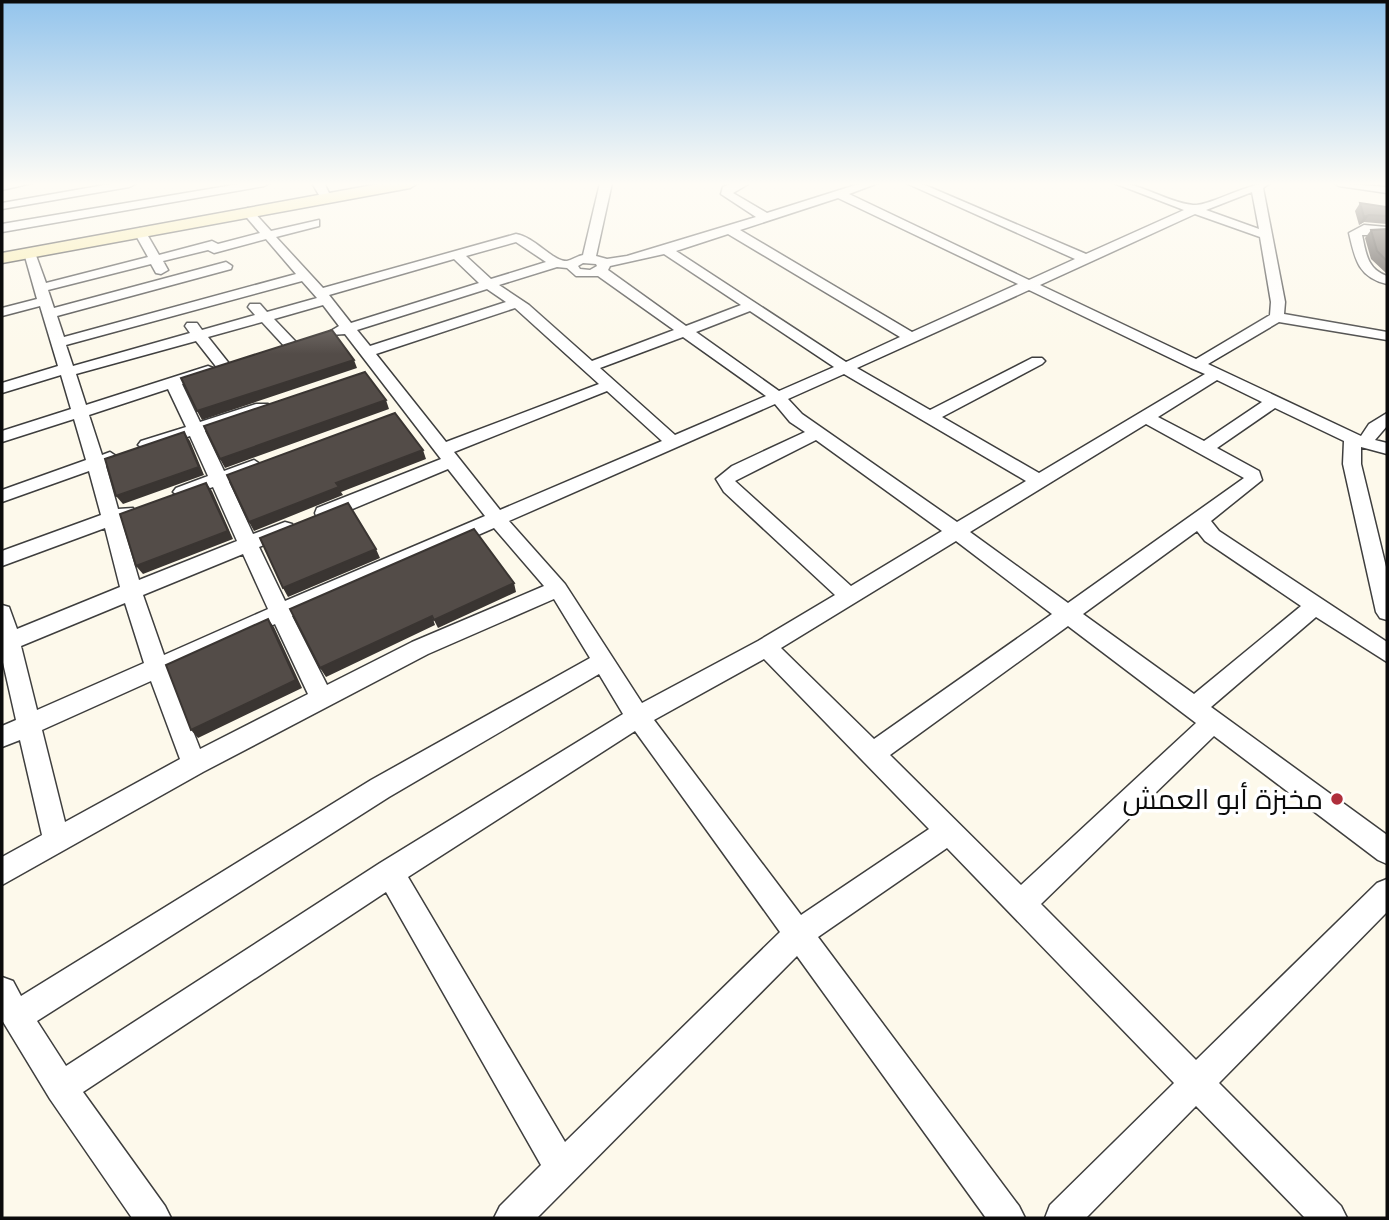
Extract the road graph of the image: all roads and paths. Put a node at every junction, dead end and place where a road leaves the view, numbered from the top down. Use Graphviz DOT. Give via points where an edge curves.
graph roads {
  1 [pos="62,240"];
  2 [pos="99,240"];
  3 [pos="145,240"];
  4 [pos="208,240"];
  5 [pos="248,240"];
  6 [pos="271,240"];
  7 [pos="514,240"];
  8 [pos="524,240"];
  9 [pos="600,240"];
  10 [pos="696,240"];
  11 [pos="747,240"];
  12 [pos="934,240"];
  13 [pos="1041,240"];
  14 [pos="1131,240"];
  15 [pos="1266,240"];
  16 [pos="1357,240"];
  17 [pos="213,247"];
  18 [pos="666,250"];
  19 [pos="2,252"];
  20 [pos="30,253"];
  21 [pos="457,255"];
  22 [pos="2,258"];
  23 [pos="155,259"];
  24 [pos="1088,260"];
  25 [pos="563,264"];
  26 [pos="598,264"];
  27 [pos="304,276"];
  28 [pos="235,279"];
  29 [pos="1387,280"];
  30 [pos="168,282"];
  31 [pos="487,283"];
  32 [pos="1028,285"];
  33 [pos="323,297"];
  34 [pos="45,301"];
  35 [pos="517,303"];
  36 [pos="752,306"];
  37 [pos="183,309"];
  38 [pos="2,312"];
  39 [pos="262,317"];
  40 [pos="1277,317"];
  41 [pos="337,331"];
  42 [pos="682,331"];
  43 [pos="197,335"];
  44 [pos="1387,336"];
  45 [pos="911,338"];
  46 [pos="58,343"];
  47 [pos="291,345"];
  48 [pos="1037,361"];
  49 [pos="369,365"];
  50 [pos="1196,365"];
  51 [pos="589,367"];
  52 [pos="844,367"];
  53 [pos="67,370"];
  54 [pos="1215,375"];
  55 [pos="173,382"];
  56 [pos="609,385"];
  57 [pos="2,388"];
  58 [pos="776,396"];
  59 [pos="1273,402"];
  60 [pos="274,403"];
  61 [pos="79,412"];
  62 [pos="1146,417"];
  63 [pos="930,418"];
  64 [pos="1387,418"];
  65 [pos="196,428"];
  66 [pos="817,433"];
  67 [pos="2,437"];
  68 [pos="1359,441"];
  69 [pos="673,442"];
  70 [pos="1205,448"];
  71 [pos="1387,449"];
  72 [pos="448,456"];
  73 [pos="270,460"];
  74 [pos="96,463"];
  75 [pos="218,479"];
  76 [pos="1040,482"];
  77 [pos="2,496"];
  78 [pos="113,518"];
  79 [pos="497,519"];
  80 [pos="1200,519"];
  81 [pos="957,532"];
  82 [pos="250,543"];
  83 [pos="2,559"];
  84 [pos="558,589"];
  85 [pos="132,592"];
  86 [pos="849,596"];
  87 [pos="1316,606"];
  88 [pos="1387,612"];
  89 [pos="2,613"];
  90 [pos="279,613"];
  91 [pos="1067,613"];
  92 [pos="5,643"];
  93 [pos="766,647"];
  94 [pos="1387,653"];
  95 [pos="604,661"];
  96 [pos="157,667"];
  97 [pos="322,699"];
  98 [pos="1204,715"];
  99 [pos="638,717"];
  100 [pos="28,724"];
  101 [pos="2,737"];
  102 [pos="871,755"];
  103 [pos="194,764"];
  104 [pos="949,831"];
  105 [pos="57,842"];
  106 [pos="1387,851"];
  107 [pos="2,872"];
  108 [pos="390,873"];
  109 [pos="1387,893"];
  110 [pos="1021,904"];
  111 [pos="798,934"];
  112 [pos="9,1004"];
  113 [pos="1197,1083"];
  114 [pos="61,1088"];
  115 [pos="561,1168"];
  116 [pos="153,1218"];
  117 [pos="512,1218"];
  118 [pos="1007,1218"];
  119 [pos="1061,1218"];
  120 [pos="1329,1218"];
  1 -- 19 [label="main road"];
  2 -- 20 [label="main road"];
  3 -- 23 [label="street"];
  4 -- 17 [label="street"];
  5 -- 17 [label="street"];
  6 -- 27 [label="street"];
  7 -- 21 [label="street"];
  8 -- 25 [label="street"];
  9 -- 26 [label="street"];
  10 -- 18 [label="street"];
  11 -- 45 [label="street"];
  12 -- 32 [label="street"];
  13 -- 24 [label="street"];
  14 -- 24 [label="street"];
  15 -- 40 [label="street"];
  16 -- 29 [label="street" via="1368,273"];
  17 -- 23 [label="street"];
  17 -- 28 [label="street"];
  18 -- 26 [label="street"];
  18 -- 36 [label="street"];
  20 -- 22 [label="main road"];
  20 -- 34 [label="street"];
  21 -- 31 [label="street"];
  21 -- 33 [label="street"];
  23 -- 30 [label="street"];
  23 -- 34 [label="street"];
  24 -- 32 [label="street"];
  25 -- 26 [label="street"];
  25 -- 31 [label="street"];
  26 -- 42 [label="street"];
  27 -- 28 [label="street"];
  27 -- 33 [label="street"];
  28 -- 30 [label="street"];
  28 -- 37 [label="street"];
  28 -- 39 [label="street"];
  30 -- 34 [label="street"];
  30 -- 37 [label="street"];
  31 -- 35 [label="street"];
  31 -- 41 [label="street"];
  32 -- 45 [label="street"];
  32 -- 50 [label="street"];
  33 -- 39 [label="street"];
  33 -- 41 [label="street"];
  34 -- 38 [label="street"];
  34 -- 46 [label="street"];
  35 -- 49 [label="street"];
  35 -- 51 [label="street"];
  36 -- 42 [label="street"];
  36 -- 52 [label="street"];
  37 -- 43 [label="street"];
  37 -- 46 [label="street"];
  39 -- 43 [label="street"];
  39 -- 47 [label="street"];
  40 -- 44 [label="street"];
  40 -- 50 [label="street"];
  41 -- 49 [label="street"];
  42 -- 51 [label="street"];
  42 -- 58 [label="street"];
  43 -- 53 [label="street"];
  43 -- 55 [label="street" via="228,364"];
  45 -- 52 [label="street"];
  46 -- 53 [label="street"];
  48 -- 63 [label="street"];
  49 -- 72 [label="street" via="404,411"];
  50 -- 54 [label="street"];
  51 -- 56 [label="street"];
  52 -- 58 [label="street"];
  52 -- 63 [label="street"];
  53 -- 57 [label="street"];
  53 -- 61 [label="street"];
  54 -- 59 [label="street"];
  54 -- 62 [label="street"];
  55 -- 61 [label="street"];
  55 -- 65 [label="street"];
  56 -- 69 [label="street"];
  56 -- 72 [label="street"];
  58 -- 66 [label="street"];
  58 -- 69 [label="street"];
  59 -- 68 [label="street"];
  59 -- 70 [label="street"];
  60 -- 65 [label="street"];
  61 -- 67 [label="street"];
  61 -- 74 [label="street"];
  62 -- 70 [label="street"];
  62 -- 76 [label="street"];
  63 -- 76 [label="street"];
  64 -- 68 [label="street"];
  65 -- 74 [label="street"];
  65 -- 75 [label="street"];
  66 -- 81 [label="street"];
  66 -- 86 [label="street" via="725,479"];
  68 -- 71 [label="street"];
  68 -- 88 [label="street" via="1352,464"];
  69 -- 79 [label="street"];
  70 -- 80 [label="street" via="1243,468 1253,480"];
  72 -- 79 [label="street"];
  72 -- 82 [label="street"];
  73 -- 75 [label="street"];
  74 -- 77 [label="street"];
  74 -- 78 [label="street"];
  75 -- 78 [label="street"];
  75 -- 82 [label="street"];
  76 -- 81 [label="street"];
  78 -- 83 [label="street"];
  78 -- 85 [label="street"];
  79 -- 84 [label="street"];
  79 -- 90 [label="street"];
  80 -- 87 [label="street" via="1212,536"];
  80 -- 91 [label="street"];
  81 -- 86 [label="street"];
  81 -- 91 [label="street"];
  82 -- 85 [label="street"];
  82 -- 90 [label="street"];
  84 -- 95 [label="street"];
  84 -- 97 [label="street" via="420,649"];
  85 -- 92 [label="street"];
  85 -- 96 [label="street"];
  86 -- 93 [label="street"];
  87 -- 94 [label="street"];
  87 -- 98 [label="street"];
  89 -- 92 [label="street"];
  90 -- 96 [label="street"];
  90 -- 97 [label="street"];
  91 -- 98 [label="street"];
  91 -- 102 [label="street"];
  92 -- 100 [label="street"];
  93 -- 99 [label="street"];
  93 -- 102 [label="street"];
  95 -- 99 [label="street"];
  95 -- 112 [label="street" via="489,723"];
  96 -- 100 [label="street"];
  96 -- 103 [label="street"];
  97 -- 103 [label="street"];
  98 -- 106 [label="street"];
  98 -- 110 [label="street"];
  99 -- 108 [label="street"];
  99 -- 111 [label="street"];
  100 -- 101 [label="street"];
  100 -- 105 [label="street"];
  102 -- 104 [label="street"];
  103 -- 105 [label="street"];
  104 -- 110 [label="street"];
  104 -- 111 [label="street"];
  105 -- 107 [label="street"];
  108 -- 114 [label="street"];
  108 -- 115 [label="street"];
  109 -- 113 [label="street"];
  110 -- 113 [label="street"];
  111 -- 115 [label="street"];
  111 -- 118 [label="street"];
  112 -- 114 [label="street"];
  113 -- 119 [label="street"];
  113 -- 120 [label="street"];
  114 -- 116 [label="street"];
  115 -- 117 [label="street"];
}
